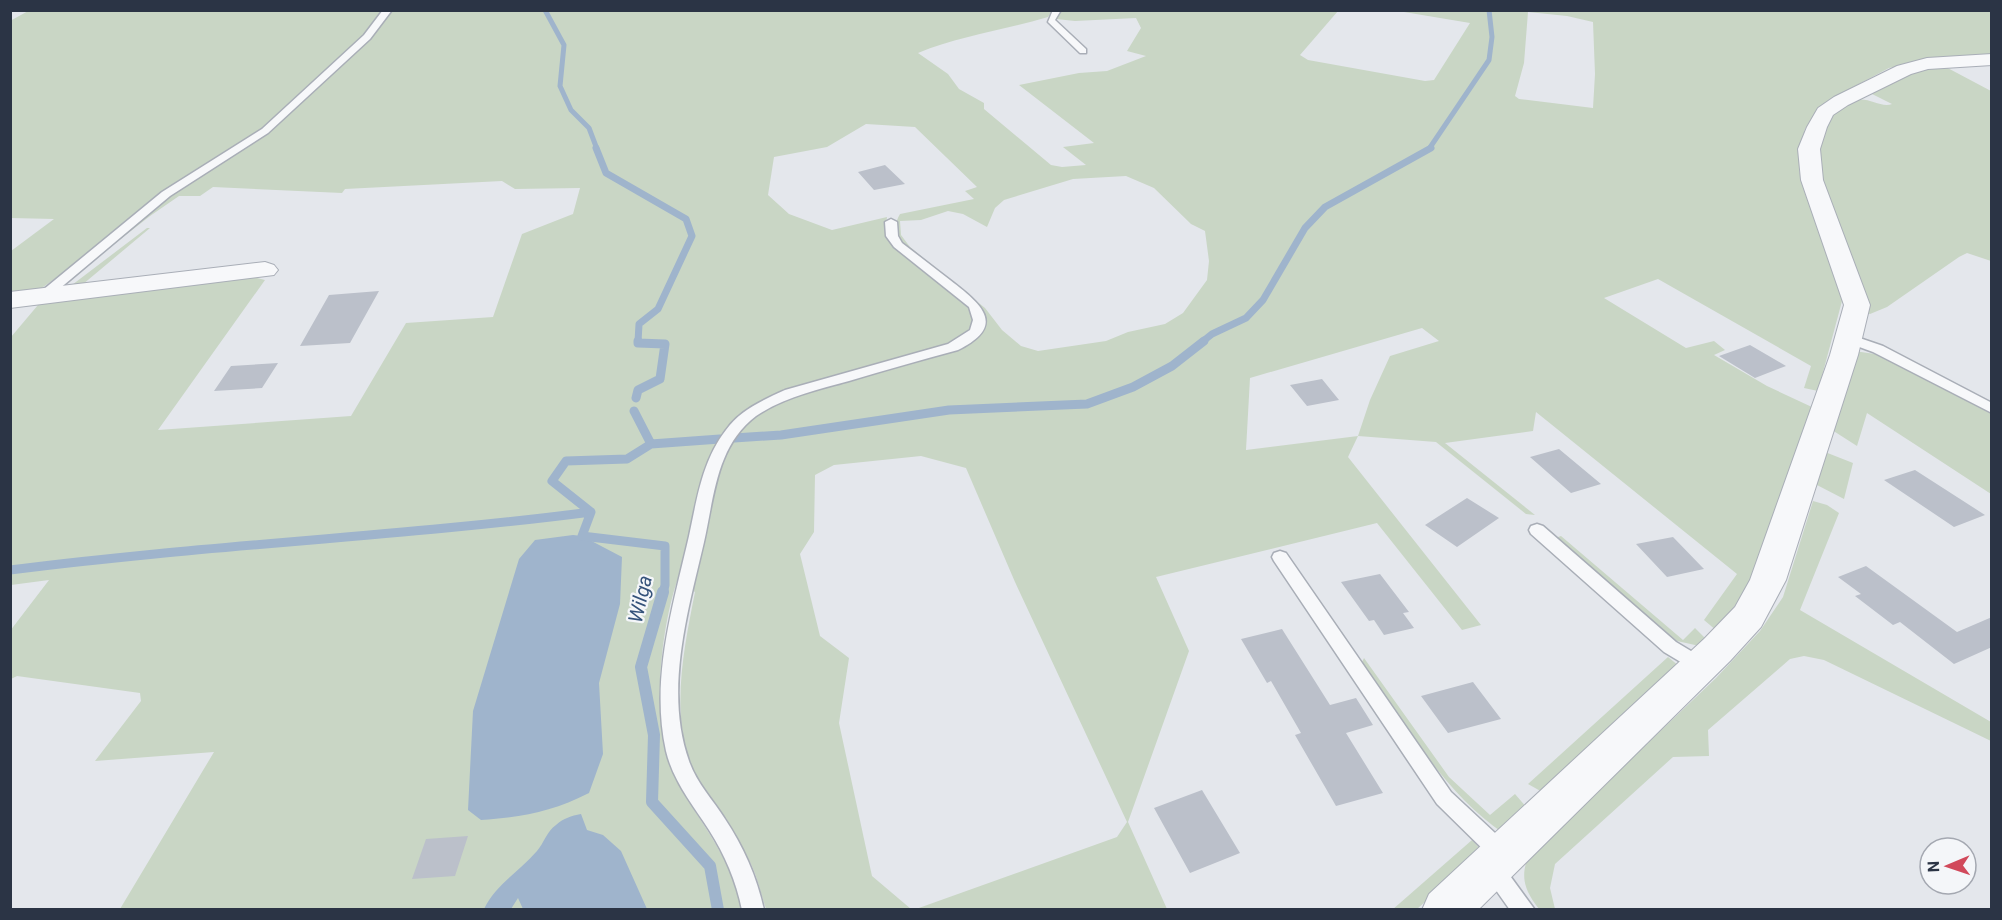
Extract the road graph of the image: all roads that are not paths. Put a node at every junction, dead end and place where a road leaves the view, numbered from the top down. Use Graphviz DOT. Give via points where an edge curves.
graph roads {
  1 [pos="388,10"];
  2 [pos="1057,10"];
  3 [pos="1083,51"];
  4 [pos="1992,58"];
  5 [pos="891,222"];
  6 [pos="265,270"];
  7 [pos="42,297"];
  8 [pos="10,300"];
  9 [pos="1848,338"];
  10 [pos="1992,409"];
  11 [pos="1537,530"];
  12 [pos="1280,557"];
  13 [pos="1700,665"];
  14 [pos="1497,860"];
  15 [pos="753,909"];
  16 [pos="1445,909"];
  17 [pos="1524,909"];
  1 -- 7 [label="lane" via="367,37 265,131 166,194"];
  2 -- 3 [label="lane" via="1051,20"];
  4 -- 9 [label="street" via="1904,70 1841,101 1826,112 1817,127 1809,149 1812,180 1857,305"];
  5 -- 15 [label="lane" via="897,245 974,305 980,316 979,327 971,338 953,347 790,393 747,416 718,454 681,607 671,684 676,753 690,785 737,860"];
  6 -- 7 [label="street"];
  7 -- 8 [label="street"];
  9 -- 10 [label="lane" via="1878,349"];
  9 -- 13 [label="street" via="1768,580 1748,617"];
  11 -- 13 [label="lane" via="1670,647"];
  12 -- 14 [label="lane" via="1444,798"];
  13 -- 14 [label="street"];
  14 -- 16 [label="street"];
  14 -- 17 [label="lane"];
}
